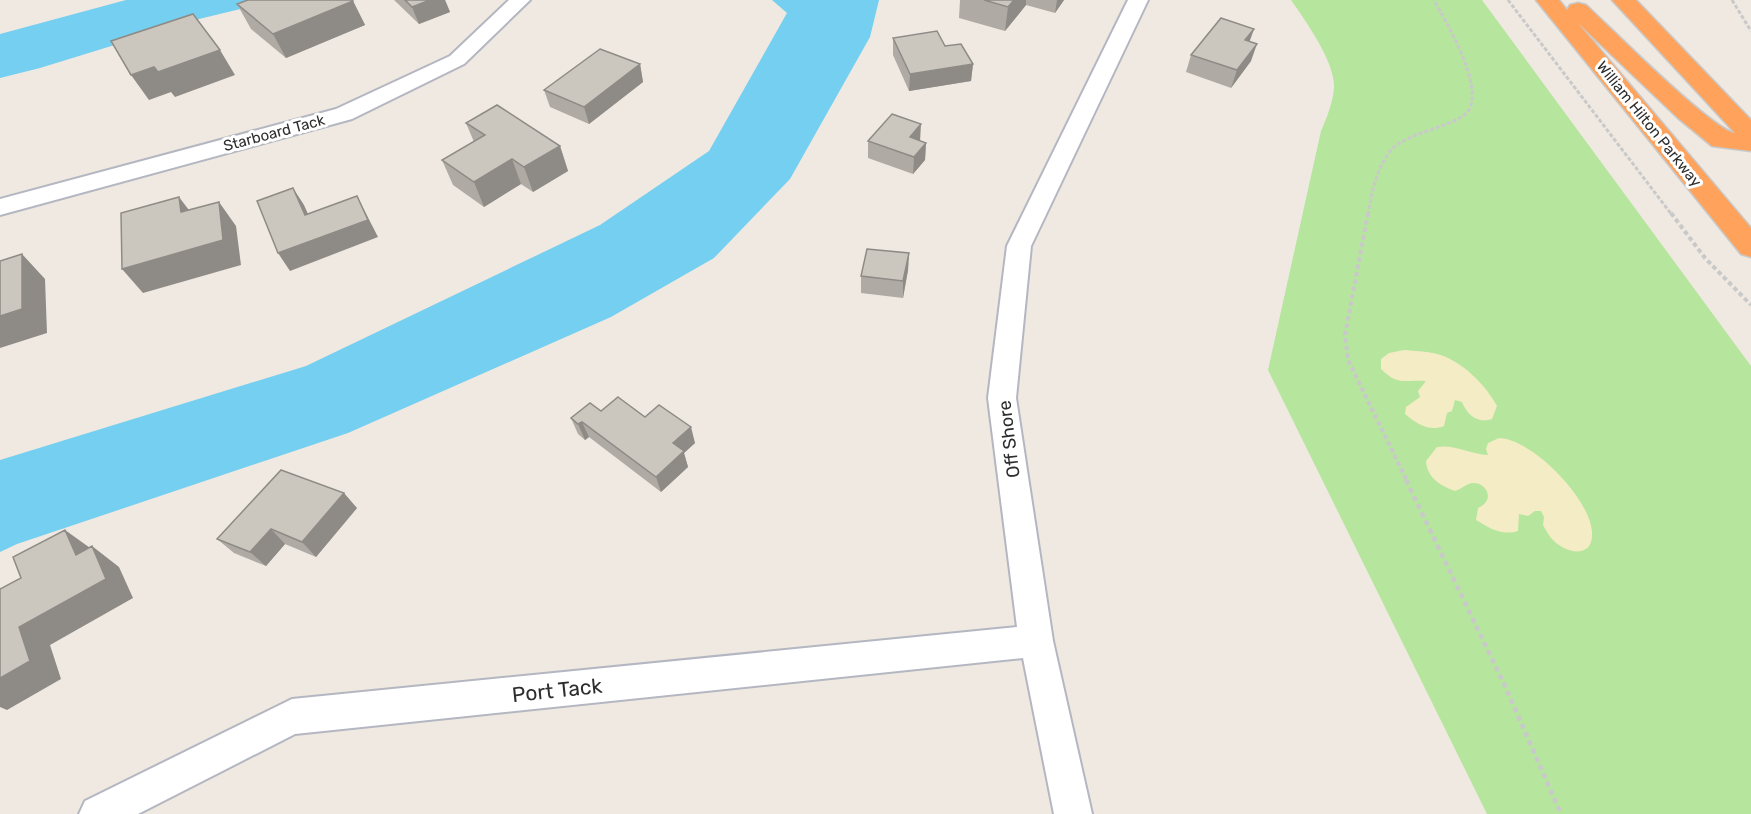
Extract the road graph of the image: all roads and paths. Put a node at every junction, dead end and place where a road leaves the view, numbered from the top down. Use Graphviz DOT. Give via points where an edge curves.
graph roads {
  1 [pos="520,0"];
  2 [pos="1138,0"];
  3 [pos="1434,0"];
  4 [pos="1508,0"];
  5 [pos="1547,0"];
  6 [pos="1568,0"];
  7 [pos="1623,0"];
  8 [pos="1732,0"];
  9 [pos="1751,30"];
  10 [pos="1751,135"];
  11 [pos="1751,143"];
  12 [pos="0,207"];
  13 [pos="1751,247"];
  14 [pos="1751,305"];
  15 [pos="1036,640"];
  16 [pos="98,814"];
  17 [pos="1073,814"];
  18 [pos="1561,814"];
  1 -- 12 [label="street, Starboard Tack" via="457,60 344,114"];
  2 -- 15 [label="street, Off Shore" via="1019,246 1002,398"];
  3 -- 18 [label="path" via="1465,59 1473,98 1468,111 1454,121 1392,149 1375,178 1345,335 1348,360 1505,686"];
  4 -- 14 [label="path" via="1706,258"];
  5 -- 13 [label="highway, William Hilton Parkway"];
  6 -- 11 [label="highway" via="1687,113 1721,140"];
  7 -- 10 [label="highway"];
  8 -- 9 [label="path"];
  15 -- 16 [label="street, Port Tack" via="292,717"];
  15 -- 17 [label="street, Off Shore"];
}
